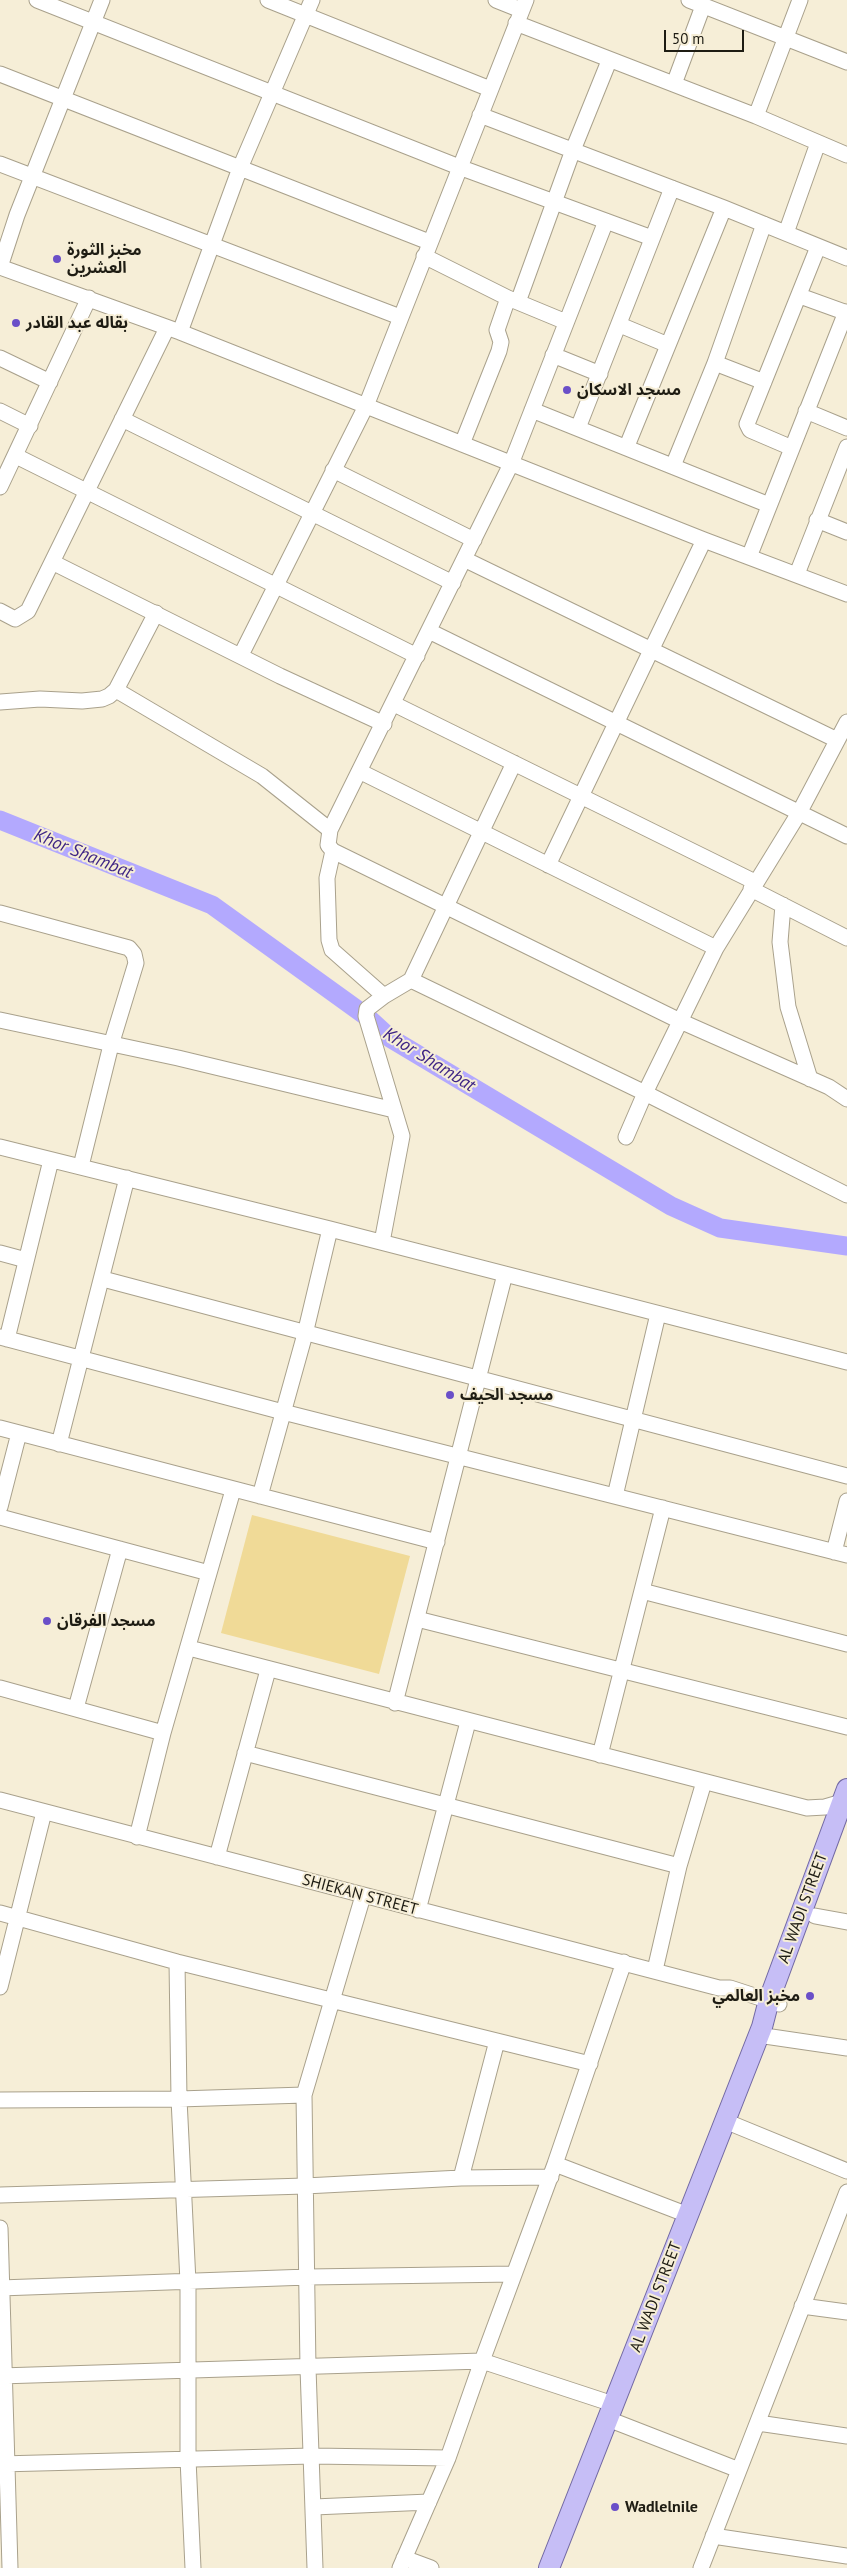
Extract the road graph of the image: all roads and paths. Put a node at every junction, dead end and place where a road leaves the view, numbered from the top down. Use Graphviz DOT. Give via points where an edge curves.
graph roads {
  1 [pos="36,0"];
  2 [pos="102,0"];
  3 [pos="268,0"];
  4 [pos="312,0"];
  5 [pos="496,0"];
  6 [pos="800,0"];
  7 [pos="696,3"];
  8 [pos="521,11"];
  9 [pos="306,15"];
  10 [pos="94,22"];
  11 [pos="785,39"];
  12 [pos="609,61"];
  13 [pos="847,62"];
  14 [pos="0,74"];
  15 [pos="674,84"];
  16 [pos="490,89"];
  17 [pos="274,92"];
  18 [pos="64,99"];
  19 [pos="480,115"];
  20 [pos="756,116"];
  21 [pos="818,143"];
  22 [pos="573,150"];
  23 [pos="847,155"];
  24 [pos="0,164"];
  25 [pos="459,167"];
  26 [pos="240,168"];
  27 [pos="33,177"];
  28 [pos="672,188"];
  29 [pos="556,202"];
  30 [pos="724,208"];
  31 [pos="606,221"];
  32 [pos="764,224"];
  33 [pos="786,232"];
  34 [pos="652,238"];
  35 [pos="212,246"];
  36 [pos="818,246"];
  37 [pos="427,249"];
  38 [pos="847,258"];
  39 [pos="0,267"];
  40 [pos="800,296"];
  41 [pos="89,298"];
  42 [pos="513,300"];
  43 [pos="846,313"];
  44 [pos="400,318"];
  45 [pos="566,322"];
  46 [pos="620,325"];
  47 [pos="173,330"];
  48 [pos="668,345"];
  49 [pos="553,356"];
  50 [pos="0,358"];
  51 [pos="715,363"];
  52 [pos="600,374"];
  53 [pos="50,382"];
  54 [pos="764,382"];
  55 [pos="366,406"];
  56 [pos="532,410"];
  57 [pos="0,411"];
  58 [pos="806,412"];
  59 [pos="122,419"];
  60 [pos="30,426"];
  61 [pos="578,428"];
  62 [pos="847,428"];
  63 [pos="462,444"];
  64 [pos="627,446"];
  65 [pos="847,447"];
  66 [pos="792,448"];
  67 [pos="16,456"];
  68 [pos="511,464"];
  69 [pos="673,466"];
  70 [pos="333,470"];
  71 [pos="0,487"];
  72 [pos="86,491"];
  73 [pos="769,506"];
  74 [pos="311,513"];
  75 [pos="817,520"];
  76 [pos="847,532"];
  77 [pos="474,540"];
  78 [pos="704,540"];
  79 [pos="749,557"];
  80 [pos="464,559"];
  81 [pos="52,562"];
  82 [pos="797,574"];
  83 [pos="453,583"];
  84 [pos="276,586"];
  85 [pos="847,594"];
  86 [pos="0,611"];
  87 [pos="156,613"];
  88 [pos="429,631"];
  89 [pos="651,650"];
  90 [pos="242,655"];
  91 [pos="417,656"];
  92 [pos="116,690"];
  93 [pos="0,702"];
  94 [pos="394,704"];
  95 [pos="616,722"];
  96 [pos="384,724"];
  97 [pos="844,730"];
  98 [pos="514,763"];
  99 [pos="361,772"];
  100 [pos="581,796"];
  101 [pos="799,813"];
  102 [pos="330,830"];
  103 [pos="481,831"];
  104 [pos="847,836"];
  105 [pos="333,851"];
  106 [pos="548,865"];
  107 [pos="753,886"];
  108 [pos="783,905"];
  109 [pos="446,906"];
  110 [pos="0,912"];
  111 [pos="847,938"];
  112 [pos="716,948"];
  113 [pos="411,980"];
  114 [pos="384,996"];
  115 [pos="0,1020"];
  116 [pos="680,1021"];
  117 [pos="111,1045"];
  118 [pos="810,1079"];
  119 [pos="645,1093"];
  120 [pos="847,1099"];
  121 [pos="394,1110"];
  122 [pos="626,1137"];
  123 [pos="0,1148"];
  124 [pos="51,1160"];
  125 [pos="80,1166"];
  126 [pos="127,1178"];
  127 [pos="847,1195"];
  128 [pos="330,1229"];
  129 [pos="382,1242"];
  130 [pos="0,1253"];
  131 [pos="26,1260"];
  132 [pos="505,1274"];
  133 [pos="103,1279"];
  134 [pos="658,1314"];
  135 [pos="305,1334"];
  136 [pos="3,1338"];
  137 [pos="82,1359"];
  138 [pos="847,1362"];
  139 [pos="478,1378"];
  140 [pos="283,1412"];
  141 [pos="633,1419"];
  142 [pos="0,1428"];
  143 [pos="18,1433"];
  144 [pos="59,1444"];
  145 [pos="458,1457"];
  146 [pos="847,1476"];
  147 [pos="232,1490"];
  148 [pos="260,1496"];
  149 [pos="615,1496"];
  150 [pos="847,1501"];
  151 [pos="0,1507"];
  152 [pos="663,1508"];
  153 [pos="0,1517"];
  154 [pos="436,1542"];
  155 [pos="120,1549"];
  156 [pos="841,1553"];
  157 [pos="209,1573"];
  158 [pos="642,1591"];
  159 [pos="417,1619"];
  160 [pos="847,1644"];
  161 [pos="189,1648"];
  162 [pos="268,1670"];
  163 [pos="621,1671"];
  164 [pos="0,1688"];
  165 [pos="395,1703"];
  166 [pos="76,1708"];
  167 [pos="468,1722"];
  168 [pos="847,1726"];
  169 [pos="164,1733"];
  170 [pos="245,1753"];
  171 [pos="600,1755"];
  172 [pos="704,1782"];
  173 [pos="845,1798"];
  174 [pos="0,1800"];
  175 [pos="445,1806"];
  176 [pos="44,1812"];
  177 [pos="847,1824"];
  178 [pos="137,1837"];
  179 [pos="217,1857"];
  180 [pos="679,1866"];
  181 [pos="363,1896"];
  182 [pos="418,1910"];
  183 [pos="0,1913"];
  184 [pos="815,1916"];
  185 [pos="17,1918"];
  186 [pos="847,1922"];
  187 [pos="178,1962"];
  188 [pos="624,1962"];
  189 [pos="655,1970"];
  190 [pos="0,1987"];
  191 [pos="333,2001"];
  192 [pos="768,2014"];
  193 [pos="497,2042"];
  194 [pos="847,2048"];
  195 [pos="590,2064"];
  196 [pos="304,2095"];
  197 [pos="179,2099"];
  198 [pos="0,2100"];
  199 [pos="725,2121"];
  200 [pos="553,2171"];
  201 [pos="847,2171"];
  202 [pos="461,2178"];
  203 [pos="305,2186"];
  204 [pos="184,2190"];
  205 [pos="847,2192"];
  206 [pos="0,2195"];
  207 [pos="688,2215"];
  208 [pos="0,2228"];
  209 [pos="514,2274"];
  210 [pos="308,2277"];
  211 [pos="188,2282"];
  212 [pos="1,2288"];
  213 [pos="802,2306"];
  214 [pos="847,2312"];
  215 [pos="482,2362"];
  216 [pos="308,2368"];
  217 [pos="187,2370"];
  218 [pos="2,2376"];
  219 [pos="611,2412"];
  220 [pos="758,2423"];
  221 [pos="847,2436"];
  222 [pos="312,2456"];
  223 [pos="448,2458"];
  224 [pos="188,2459"];
  225 [pos="4,2464"];
  226 [pos="739,2470"];
  227 [pos="429,2502"];
  228 [pos="314,2507"];
  229 [pos="714,2536"];
  230 [pos="847,2556"];
  231 [pos="402,2563"];
  232 [pos="10,2568"];
  233 [pos="193,2568"];
  234 [pos="315,2568"];
  235 [pos="431,2568"];
  236 [pos="549,2568"];
  237 [pos="701,2568"];
  1 -- 10 [label="street"];
  2 -- 10 [label="street"];
  3 -- 9 [label="street"];
  4 -- 9 [label="street"];
  5 -- 8 [label="street"];
  6 -- 11 [label="street"];
  7 -- 11 [label="street"];
  7 -- 15 [label="street"];
  8 -- 12 [label="street"];
  8 -- 16 [label="street"];
  9 -- 16 [label="street"];
  9 -- 17 [label="street"];
  10 -- 17 [label="street"];
  10 -- 18 [label="street"];
  11 -- 13 [label="street"];
  11 -- 20 [label="street"];
  12 -- 15 [label="street"];
  12 -- 22 [label="street"];
  14 -- 18 [label="street"];
  15 -- 20 [label="street"];
  16 -- 19 [label="street"];
  17 -- 25 [label="street"];
  17 -- 26 [label="street"];
  18 -- 26 [label="street"];
  18 -- 27 [label="street"];
  19 -- 22 [label="street"];
  19 -- 25 [label="street"];
  20 -- 21 [label="street"];
  21 -- 23 [label="street"];
  21 -- 33 [label="street"];
  22 -- 28 [label="street"];
  22 -- 29 [label="street"];
  24 -- 27 [label="street"];
  25 -- 29 [label="street"];
  25 -- 37 [label="street"];
  26 -- 35 [label="street"];
  26 -- 37 [label="street"];
  27 -- 35 [label="street"];
  27 -- 39 [label="street"];
  28 -- 30 [label="street"];
  28 -- 34 [label="street"];
  29 -- 31 [label="street"];
  29 -- 42 [label="street"];
  30 -- 32 [label="street"];
  30 -- 48 [label="street"];
  31 -- 34 [label="street"];
  31 -- 45 [label="street"];
  32 -- 33 [label="street"];
  32 -- 51 [label="street"];
  33 -- 36 [label="street"];
  34 -- 46 [label="street"];
  35 -- 44 [label="street"];
  35 -- 47 [label="street"];
  36 -- 38 [label="street"];
  36 -- 40 [label="street"];
  37 -- 42 [label="street"];
  37 -- 44 [label="street"];
  39 -- 41 [label="street"];
  40 -- 43 [label="street"];
  40 -- 54 [label="street"];
  41 -- 47 [label="street"];
  41 -- 53 [label="street"];
  42 -- 45 [label="street"];
  42 -- 63 [label="street" via="497,330 501,342 499,351"];
  43 -- 58 [label="street"];
  44 -- 55 [label="street"];
  45 -- 49 [label="street"];
  46 -- 48 [label="street"];
  46 -- 52 [label="street"];
  47 -- 55 [label="street"];
  47 -- 59 [label="street"];
  48 -- 64 [label="street"];
  49 -- 52 [label="street"];
  49 -- 56 [label="street"];
  50 -- 53 [label="street"];
  51 -- 54 [label="street"];
  51 -- 69 [label="street"];
  52 -- 61 [label="street"];
  53 -- 60 [label="street"];
  54 -- 66 [label="street" via="747,428"];
  55 -- 63 [label="street"];
  55 -- 70 [label="street"];
  56 -- 61 [label="street"];
  56 -- 68 [label="street"];
  57 -- 60 [label="street"];
  58 -- 62 [label="street"];
  58 -- 66 [label="street"];
  59 -- 72 [label="street"];
  59 -- 74 [label="street"];
  60 -- 67 [label="street"];
  61 -- 64 [label="street"];
  63 -- 68 [label="street"];
  64 -- 69 [label="street"];
  65 -- 75 [label="street"];
  66 -- 73 [label="street"];
  67 -- 71 [label="street"];
  67 -- 72 [label="street"];
  68 -- 77 [label="street"];
  68 -- 78 [label="street"];
  69 -- 73 [label="street"];
  70 -- 74 [label="street"];
  70 -- 77 [label="street"];
  72 -- 81 [label="street"];
  72 -- 84 [label="street"];
  73 -- 79 [label="street"];
  74 -- 83 [label="street"];
  74 -- 84 [label="street"];
  75 -- 76 [label="street"];
  75 -- 82 [label="street"];
  77 -- 80 [label="street"];
  78 -- 79 [label="street"];
  78 -- 89 [label="street"];
  79 -- 82 [label="street"];
  80 -- 83 [label="street"];
  80 -- 89 [label="street"];
  81 -- 86 [label="street" via="22,617 16,619"];
  81 -- 87 [label="street"];
  82 -- 85 [label="street"];
  83 -- 88 [label="street"];
  84 -- 90 [label="street"];
  84 -- 91 [label="street"];
  87 -- 90 [label="street"];
  87 -- 92 [label="street"];
  88 -- 91 [label="street"];
  88 -- 95 [label="street"];
  89 -- 95 [label="street"];
  89 -- 97 [label="street"];
  90 -- 96 [label="street"];
  91 -- 94 [label="street"];
  92 -- 93 [label="street" via="102,699"];
  92 -- 102 [label="street" via="262,776"];
  94 -- 96 [label="street"];
  94 -- 98 [label="street"];
  95 -- 100 [label="street"];
  95 -- 101 [label="street"];
  96 -- 99 [label="street"];
  97 -- 101 [label="street"];
  98 -- 100 [label="street"];
  98 -- 103 [label="street"];
  99 -- 102 [label="street"];
  99 -- 103 [label="street"];
  100 -- 106 [label="street"];
  100 -- 107 [label="street"];
  101 -- 104 [label="street"];
  101 -- 107 [label="street"];
  102 -- 105 [label="street" via="328,845"];
  103 -- 106 [label="street"];
  103 -- 109 [label="street"];
  105 -- 109 [label="street"];
  105 -- 114 [label="street" via="327,878 332,950"];
  106 -- 112 [label="street"];
  107 -- 108 [label="street"];
  107 -- 112 [label="street"];
  108 -- 111 [label="street"];
  108 -- 118 [label="street" via="780,942 788,1008"];
  109 -- 113 [label="street"];
  109 -- 116 [label="street"];
  110 -- 117 [label="street" via="129,948 136,963"];
  112 -- 116 [label="street"];
  113 -- 114 [label="street"];
  113 -- 119 [label="street"];
  114 -- 121 [label="street" via="368,1009 366,1016"];
  115 -- 117 [label="street"];
  116 -- 118 [label="street"];
  116 -- 119 [label="street"];
  117 -- 121 [label="street"];
  117 -- 125 [label="street"];
  118 -- 120 [label="street"];
  119 -- 122 [label="street"];
  119 -- 127 [label="street"];
  121 -- 129 [label="street" via="402,1136"];
  123 -- 124 [label="street"];
  124 -- 125 [label="street"];
  124 -- 131 [label="street"];
  125 -- 126 [label="street"];
  126 -- 128 [label="street"];
  126 -- 133 [label="street"];
  128 -- 129 [label="street"];
  128 -- 135 [label="street"];
  129 -- 132 [label="street"];
  130 -- 131 [label="street"];
  131 -- 136 [label="street"];
  132 -- 134 [label="street"];
  132 -- 139 [label="street"];
  133 -- 135 [label="street"];
  133 -- 137 [label="street"];
  134 -- 138 [label="street"];
  134 -- 141 [label="street"];
  135 -- 139 [label="street"];
  135 -- 140 [label="street"];
  136 -- 137 [label="street"];
  137 -- 140 [label="street"];
  137 -- 144 [label="street"];
  139 -- 141 [label="street"];
  139 -- 145 [label="street"];
  140 -- 145 [label="street"];
  140 -- 148 [label="street"];
  141 -- 146 [label="street"];
  141 -- 149 [label="street"];
  142 -- 143 [label="street"];
  143 -- 144 [label="street"];
  143 -- 151 [label="street"];
  144 -- 147 [label="street"];
  145 -- 149 [label="street"];
  145 -- 154 [label="street"];
  147 -- 148 [label="street"];
  147 -- 157 [label="street"];
  148 -- 154 [label="street"];
  149 -- 152 [label="street"];
  150 -- 156 [label="street"];
  152 -- 156 [label="street"];
  152 -- 158 [label="street"];
  153 -- 155 [label="street"];
  154 -- 159 [label="street"];
  155 -- 157 [label="street"];
  155 -- 166 [label="street"];
  157 -- 161 [label="street"];
  158 -- 160 [label="street"];
  158 -- 163 [label="street"];
  159 -- 163 [label="street"];
  159 -- 165 [label="street"];
  161 -- 162 [label="street"];
  161 -- 169 [label="street"];
  162 -- 165 [label="street"];
  162 -- 170 [label="street"];
  163 -- 168 [label="street"];
  163 -- 171 [label="street"];
  164 -- 166 [label="street"];
  165 -- 167 [label="street"];
  166 -- 169 [label="street"];
  167 -- 171 [label="street"];
  167 -- 175 [label="street"];
  169 -- 178 [label="street"];
  170 -- 175 [label="street"];
  170 -- 179 [label="street"];
  171 -- 172 [label="street"];
  172 -- 173 [label="street" via="807,1808 825,1806"];
  172 -- 180 [label="street"];
  173 -- 192 [label="main road, AL WADI STREET"];
  174 -- 176 [label="street, SHIEKAN STREET"];
  175 -- 180 [label="street"];
  175 -- 182 [label="street"];
  176 -- 178 [label="street, SHIEKAN STREET"];
  176 -- 185 [label="street"];
  177 -- 184 [label="main road, AL WADI STREET"];
  178 -- 179 [label="street, SHIEKAN STREET"];
  179 -- 181 [label="street, SHIEKAN STREET"];
  180 -- 189 [label="street"];
  181 -- 182 [label="street, SHIEKAN STREET"];
  181 -- 191 [label="street"];
  182 -- 188 [label="street, SHIEKAN STREET"];
  183 -- 185 [label="street"];
  184 -- 186 [label="street"];
  184 -- 192 [label="main road, AL WADI STREET"];
  185 -- 187 [label="street"];
  185 -- 190 [label="street"];
  187 -- 191 [label="street"];
  187 -- 197 [label="street"];
  188 -- 189 [label="street, SHIEKAN STREET"];
  188 -- 195 [label="street"];
  189 -- 192 [label="street, SHIEKAN STREET" via="719,1988"];
  191 -- 193 [label="street"];
  191 -- 196 [label="street"];
  192 -- 194 [label="street, SHIEKAN STREET"];
  192 -- 199 [label="main road, AL WADI STREET"];
  193 -- 195 [label="street"];
  193 -- 202 [label="street"];
  195 -- 200 [label="street"];
  196 -- 197 [label="street"];
  196 -- 203 [label="street"];
  197 -- 198 [label="street"];
  197 -- 204 [label="street"];
  199 -- 201 [label="street"];
  199 -- 207 [label="main road, AL WADI STREET"];
  200 -- 202 [label="street"];
  200 -- 207 [label="street"];
  200 -- 209 [label="street"];
  202 -- 203 [label="street"];
  203 -- 204 [label="street"];
  203 -- 210 [label="street"];
  204 -- 206 [label="street"];
  204 -- 211 [label="street"];
  205 -- 213 [label="street"];
  207 -- 219 [label="main road, AL WADI STREET"];
  208 -- 212 [label="street"];
  209 -- 210 [label="street"];
  209 -- 215 [label="street"];
  210 -- 211 [label="street"];
  210 -- 216 [label="street"];
  211 -- 212 [label="street"];
  211 -- 217 [label="street"];
  212 -- 218 [label="street"];
  213 -- 214 [label="street"];
  213 -- 220 [label="street"];
  215 -- 216 [label="street"];
  215 -- 219 [label="street"];
  215 -- 223 [label="street"];
  216 -- 217 [label="street"];
  216 -- 222 [label="street"];
  217 -- 218 [label="street"];
  217 -- 224 [label="street"];
  218 -- 225 [label="street"];
  219 -- 226 [label="street"];
  219 -- 236 [label="main road, AL WADI STREET"];
  220 -- 221 [label="street"];
  220 -- 226 [label="street"];
  222 -- 223 [label="street"];
  222 -- 224 [label="street"];
  222 -- 228 [label="street"];
  223 -- 227 [label="street"];
  224 -- 225 [label="street"];
  224 -- 233 [label="street"];
  225 -- 232 [label="street"];
  226 -- 229 [label="street"];
  227 -- 228 [label="street"];
  227 -- 231 [label="street"];
  228 -- 234 [label="street"];
  229 -- 230 [label="street"];
  229 -- 237 [label="street"];
  231 -- 235 [label="street"];
}
